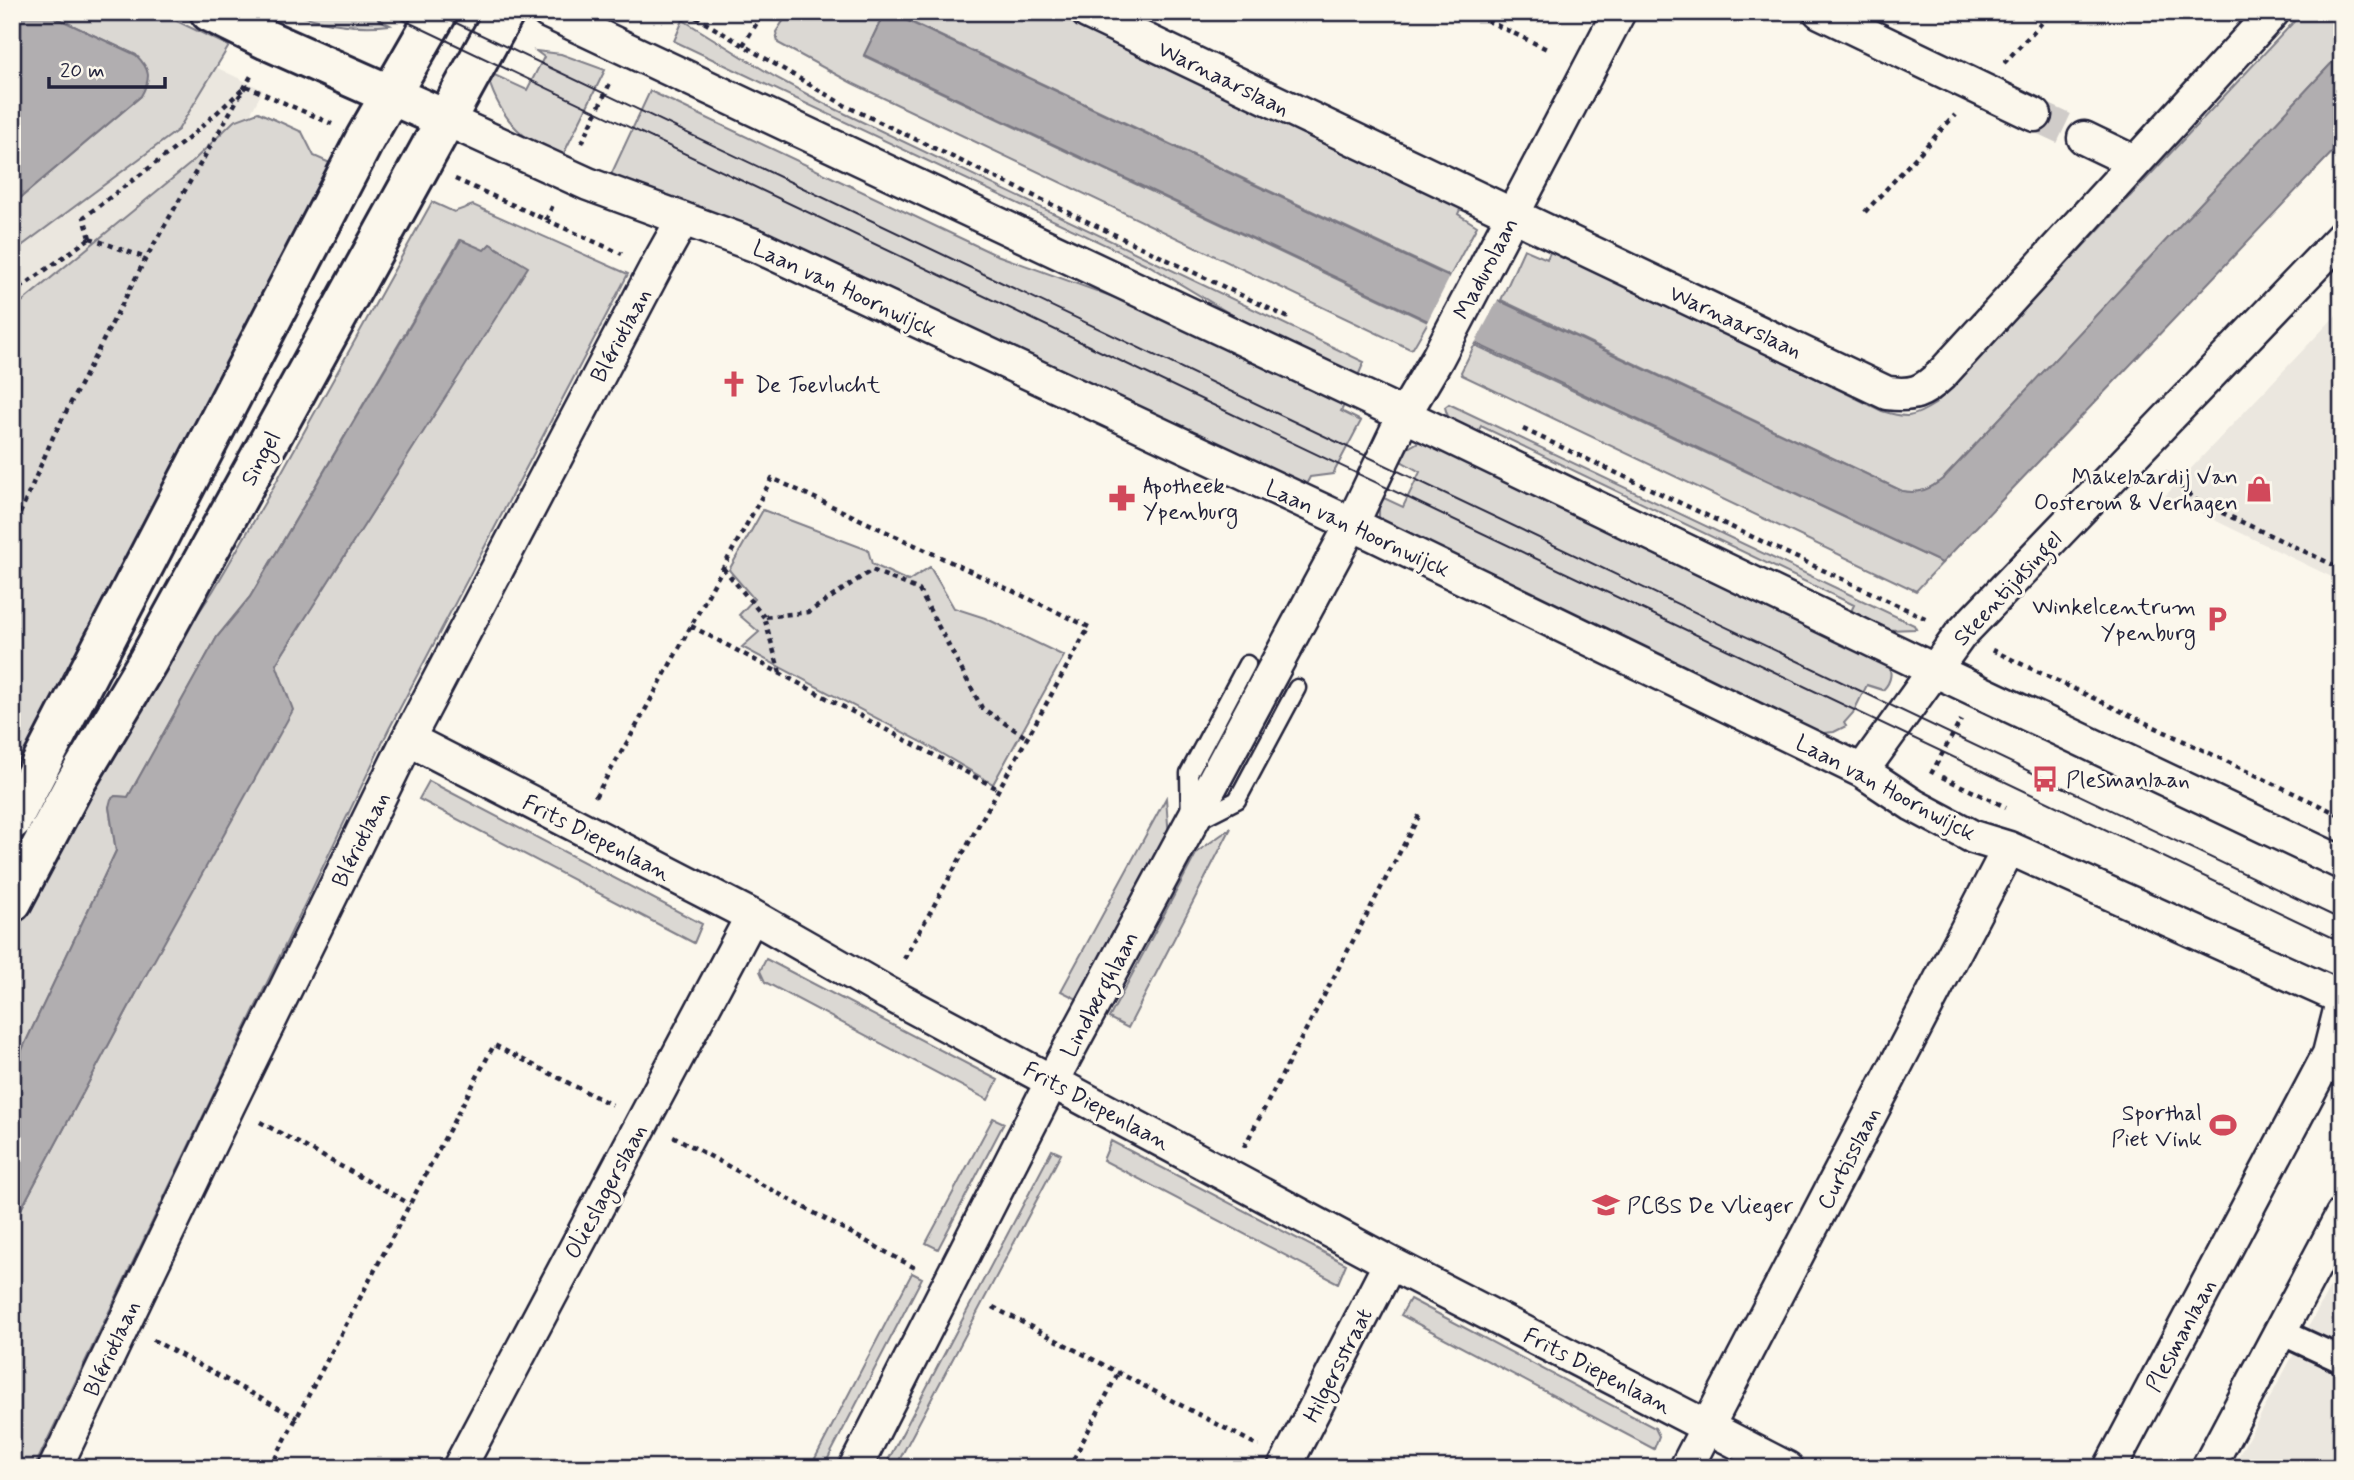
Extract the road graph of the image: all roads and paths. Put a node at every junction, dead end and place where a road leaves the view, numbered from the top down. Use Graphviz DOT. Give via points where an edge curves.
graph roads {
  1 [pos="210,12"];
  2 [pos="438,12"];
  3 [pos="505,12"];
  4 [pos="548,12"];
  5 [pos="687,12"];
  6 [pos="764,12"];
  7 [pos="1087,12"];
  8 [pos="1469,12"];
  9 [pos="1619,12"];
  10 [pos="1820,12"];
  11 [pos="2273,12"];
  12 [pos="743,46"];
  13 [pos="626,48"];
  14 [pos="1549,50"];
  15 [pos="390,94"];
  16 [pos="2035,115"];
  17 [pos="445,119"];
  18 [pos="2084,138"];
  19 [pos="2134,162"];
  20 [pos="567,176"];
  21 [pos="1512,215"];
  22 [pos="683,219"];
  23 [pos="2342,237"];
  24 [pos="90,238"];
  25 [pos="146,258"];
  26 [pos="655,269"];
  27 [pos="12,294"];
  28 [pos="1297,322"];
  29 [pos="1404,415"];
  30 [pos="1511,424"];
  31 [pos="2139,449"];
  32 [pos="1352,524"];
  33 [pos="12,532"];
  34 [pos="723,568"];
  35 [pos="2342,569"];
  36 [pos="764,617"];
  37 [pos="691,626"];
  38 [pos="1960,635"];
  39 [pos="2014,660"];
  40 [pos="1247,664"];
  41 [pos="1934,670"];
  42 [pos="780,673"];
  43 [pos="1297,688"];
  44 [pos="1979,690"];
  45 [pos="1027,738"];
  46 [pos="408,739"];
  47 [pos="1862,771"];
  48 [pos="1932,772"];
  49 [pos="998,789"];
  50 [pos="1913,805"];
  51 [pos="2006,807"];
  52 [pos="1420,814"];
  53 [pos="2342,816"];
  54 [pos="12,820"];
  55 [pos="1191,824"];
  56 [pos="578,827"];
  57 [pos="2008,848"];
  58 [pos="2342,863"];
  59 [pos="12,902"];
  60 [pos="752,916"];
  61 [pos="887,993"];
  62 [pos="2342,1000"];
  63 [pos="2335,1058"];
  64 [pos="1052,1081"];
  65 [pos="257,1120"];
  66 [pos="643,1120"];
  67 [pos="1229,1176"];
  68 [pos="410,1204"];
  69 [pos="2342,1215"];
  70 [pos="1390,1263"];
  71 [pos="949,1286"];
  72 [pos="993,1307"];
  73 [pos="123,1324"];
  74 [pos="2281,1332"];
  75 [pos="2342,1360"];
  76 [pos="1118,1373"];
  77 [pos="296,1418"];
  78 [pos="1708,1427"];
  79 [pos="1286,1464"];
  80 [pos="55,1468"];
  81 [pos="270,1468"];
  82 [pos="459,1468"];
  83 [pos="855,1468"];
  84 [pos="1069,1468"];
  85 [pos="1686,1468"];
  86 [pos="1787,1468"];
  87 [pos="2110,1468"];
  88 [pos="2208,1468"];
  1 -- 15 [label="main road, Laan van Hoornwijck"];
  2 -- 15 [label="main road"];
  3 -- 17 [label="main road, Singel"];
  4 -- 13 [label="street"];
  5 -- 12 [label="path"];
  6 -- 12 [label="path"];
  7 -- 21 [label="street, Warnaarslaan"];
  8 -- 14 [label="path"];
  9 -- 21 [label="street, Madurolaan"];
  10 -- 16 [label="street"];
  11 -- 19 [label="street, Warnaarslaan"];
  12 -- 28 [label="path" via="844,105"];
  13 -- 20 [label="path"];
  13 -- 29 [label="street"];
  15 -- 17 [label="main road, Laan van Hoornwijck"];
  15 -- 54 [label="main road"];
  17 -- 20 [label="street, Laan van Hoornwijck"];
  17 -- 59 [label="main road, Singel"];
  18 -- 19 [label="street"];
  19 -- 21 [label="street, Warnaarslaan" via="1941,375 1910,395 1887,393"];
  20 -- 22 [label="street, Laan van Hoornwijck"];
  20 -- 26 [label="path" via="546,220"];
  21 -- 29 [label="street, Madurolaan"];
  22 -- 26 [label="street, Blériotlaan"];
  22 -- 32 [label="street, Laan van Hoornwijck" via="757,246"];
  23 -- 31 [label="street, Steentijdsingel"];
  24 -- 25 [label="path"];
  24 -- 25 [label="path" via="84,217 189,138 246,86"];
  24 -- 27 [label="path"];
  25 -- 33 [label="path" via="53,437"];
  26 -- 46 [label="street, Blériotlaan"];
  29 -- 32 [label="street, Madurolaan"];
  29 -- 41 [label="street"];
  30 -- 38 [label="path"];
  31 -- 35 [label="path" via="2197,501"];
  31 -- 38 [label="street, Steentijdsingel"];
  32 -- 47 [label="street, Laan van Hoornwijck"];
  32 -- 55 [label="street, Lindberghlaan"];
  34 -- 36 [label="path"];
  34 -- 37 [label="path"];
  34 -- 45 [label="path" via="772,478 1089,627"];
  36 -- 42 [label="path"];
  36 -- 45 [label="path" via="808,612 872,570 919,590 982,708"];
  37 -- 42 [label="path"];
  37 -- 56 [label="path"];
  38 -- 39 [label="path"];
  38 -- 41 [label="street, Steentijdsingel"];
  39 -- 44 [label="path"];
  39 -- 53 [label="path"];
  40 -- 55 [label="lane" via="1189,773"];
  41 -- 44 [label="street"];
  41 -- 47 [label="street, Steentijdsingel"];
  42 -- 49 [label="path"];
  43 -- 55 [label="lane" via="1237,800"];
  44 -- 48 [label="path"];
  44 -- 58 [label="street"];
  45 -- 49 [label="path"];
  46 -- 56 [label="street, Frits Diepenlaan"];
  46 -- 73 [label="street, Blériotlaan"];
  47 -- 50 [label="street, Laan van Hoornwijck"];
  48 -- 50 [label="path"];
  48 -- 51 [label="path"];
  49 -- 61 [label="path"];
  50 -- 57 [label="street, Laan van Hoornwijck" via="1973,837"];
  52 -- 67 [label="path"];
  55 -- 64 [label="street, Lindberghlaan"];
  56 -- 60 [label="street, Frits Diepenlaan"];
  57 -- 62 [label="street, Laan van Hoornwijck"];
  57 -- 78 [label="street, Curtisslaan"];
  60 -- 61 [label="street, Frits Diepenlaan"];
  60 -- 66 [label="street, Olieslagerslaan"];
  61 -- 64 [label="street, Frits Diepenlaan"];
  62 -- 63 [label="street, Plesmanlaan"];
  63 -- 87 [label="street, Plesmanlaan"];
  64 -- 67 [label="street, Frits Diepenlaan"];
  64 -- 71 [label="street, Lindberghlaan"];
  65 -- 68 [label="path"];
  66 -- 68 [label="path" via="494,1045"];
  66 -- 71 [label="path"];
  66 -- 82 [label="street, Olieslagerslaan"];
  67 -- 70 [label="street, Frits Diepenlaan"];
  68 -- 77 [label="path"];
  69 -- 74 [label="street"];
  70 -- 78 [label="street, Frits Diepenlaan"];
  70 -- 79 [label="street, Hilgersstraat"];
  71 -- 83 [label="street, Lindberghlaan"];
  72 -- 76 [label="path"];
  73 -- 77 [label="path"];
  73 -- 80 [label="street, Blériotlaan"];
  74 -- 75 [label="street"];
  74 -- 88 [label="street"];
  76 -- 79 [label="path"];
  76 -- 84 [label="path"];
  77 -- 81 [label="path"];
  78 -- 85 [label="street, Curtisslaan"];
  78 -- 86 [label="street, Frits Diepenlaan"];
}
